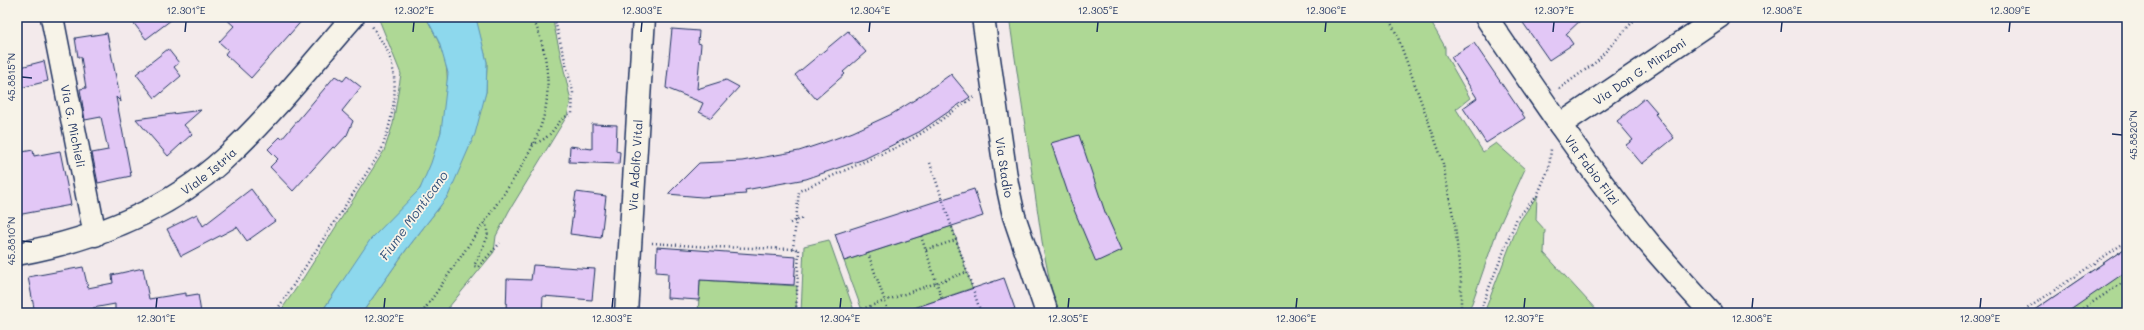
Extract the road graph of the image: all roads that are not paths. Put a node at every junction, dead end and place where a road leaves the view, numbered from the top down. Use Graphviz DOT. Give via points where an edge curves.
graph roads {
  1 [pos="52,17"];
  2 [pos="644,17"];
  3 [pos="983,17"];
  4 [pos="1486,17"];
  5 [pos="1719,17"];
  6 [pos="360,18"];
  7 [pos="1560,125"];
  8 [pos="95,235"];
  9 [pos="17,254"];
  10 [pos="626,313"];
  11 [pos="1047,313"];
  12 [pos="1711,313"];
  1 -- 8 [label="street, Via G. Michieli"];
  2 -- 10 [label="street, Via Adolfo Vital"];
  3 -- 11 [label="street, Via Stadio" via="1003,163 1014,216"];
  4 -- 7 [label="street, Via Fabio Filzi"];
  5 -- 7 [label="street, Via Don G. Minzoni"];
  6 -- 8 [label="street, Viale Istria" via="223,160 170,199"];
  7 -- 12 [label="street, Via Fabio Filzi" via="1649,243"];
  8 -- 9 [label="street, Viale Istria"];
}
